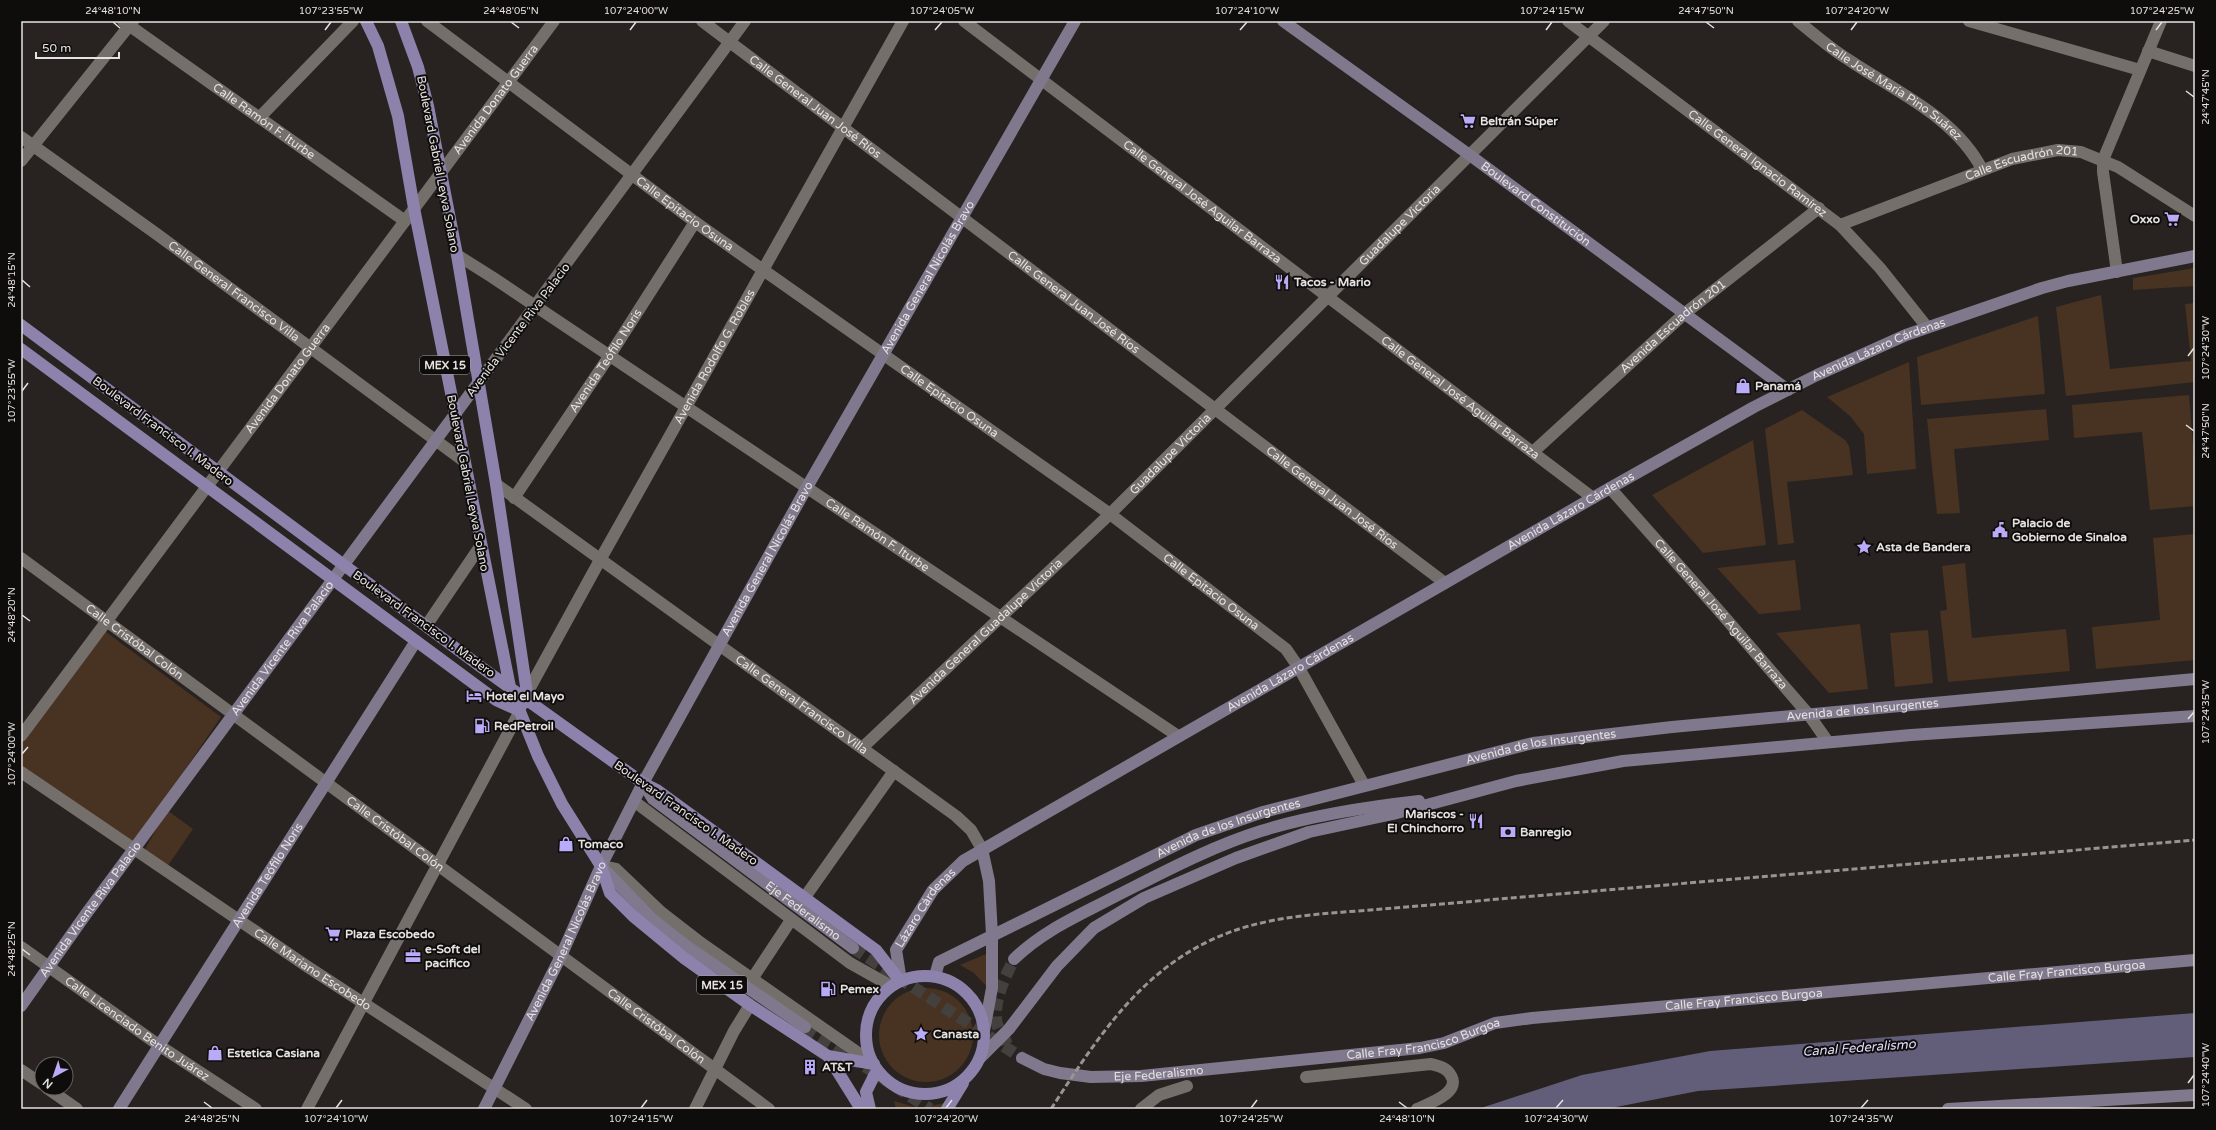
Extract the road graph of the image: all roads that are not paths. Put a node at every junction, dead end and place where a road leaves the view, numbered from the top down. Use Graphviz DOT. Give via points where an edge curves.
graph roads {
  1 [pos="353,21"];
  2 [pos="366,21"];
  3 [pos="401,21"];
  4 [pos="427,21"];
  5 [pos="554,21"];
  6 [pos="702,21"];
  7 [pos="745,21"];
  8 [pos="903,21"];
  9 [pos="964,21"];
  10 [pos="1075,21"];
  11 [pos="1283,21"];
  12 [pos="1568,21"];
  13 [pos="1604,21"];
  14 [pos="1798,21"];
  15 [pos="2161,21"];
  16 [pos="128,22"];
  17 [pos="1971,22"];
  18 [pos="1589,36"];
  19 [pos="730,42"];
  20 [pos="2148,51"];
  21 [pos="2195,66"];
  22 [pos="2140,70"];
  23 [pos="1041,80"];
  24 [pos="508,84"];
  25 [pos="260,118"];
  26 [pos="842,128"];
  27 [pos="21,137"];
  28 [pos="33,146"];
  29 [pos="1471,156"];
  30 [pos="2103,160"];
  31 [pos="21,161"];
  32 [pos="1982,169"];
  33 [pos="441,174"];
  34 [pos="632,176"];
  35 [pos="414,208"];
  36 [pos="1819,208"];
  37 [pos="2195,216"];
  38 [pos="963,218"];
  39 [pos="405,221"];
  40 [pos="695,222"];
  41 [pos="1840,225"];
  42 [pos="457,255"];
  43 [pos="2195,256"];
  44 [pos="762,271"];
  45 [pos="2117,272"];
  46 [pos="1328,297"];
  47 [pos="535,306"];
  48 [pos="1684,314"];
  49 [pos="21,325"];
  50 [pos="1927,328"];
  51 [pos="311,348"];
  52 [pos="21,349"];
  53 [pos="883,354"];
  54 [pos="610,355"];
  55 [pos="478,383"];
  56 [pos="1788,390"];
  57 [pos="686,406"];
  58 [pos="1215,409"];
  59 [pos="455,414"];
  60 [pos="436,440"];
  61 [pos="1532,452"];
  62 [pos="465,462"];
  63 [pos="218,472"];
  64 [pos="496,484"];
  65 [pos="207,487"];
  66 [pos="807,487"];
  67 [pos="1610,488"];
  68 [pos="514,498"];
  69 [pos="1593,498"];
  70 [pos="1110,514"];
  71 [pos="481,545"];
  72 [pos="21,558"];
  73 [pos="600,560"];
  74 [pos="344,565"];
  75 [pos="332,579"];
  76 [pos="1445,583"];
  77 [pos="1002,618"];
  78 [pos="106,622"];
  79 [pos="426,626"];
  80 [pos="416,641"];
  81 [pos="720,646"];
  82 [pos="1299,668"];
  83 [pos="2195,679"];
  84 [pos="510,687"];
  85 [pos="526,696"];
  86 [pos="520,711"];
  87 [pos="1808,715"];
  88 [pos="232,716"];
  89 [pos="2195,716"];
  90 [pos="21,736"];
  91 [pos="1178,736"];
  92 [pos="1828,742"];
  93 [pos="862,748"];
  94 [pos="894,771"];
  95 [pos="21,772"];
  96 [pos="325,782"];
  97 [pos="643,783"];
  98 [pos="1364,785"];
  99 [pos="1465,795"];
  100 [pos="634,802"];
  101 [pos="982,849"];
  102 [pos="133,850"];
  103 [pos="437,866"];
  104 [pos="601,866"];
  105 [pos="805,897"];
  106 [pos="238,920"];
  107 [pos="791,920"];
  108 [pos="992,935"];
  109 [pos="21,947"];
  110 [pos="853,948"];
  111 [pos="561,956"];
  112 [pos="1014,958"];
  113 [pos="2195,960"];
  114 [pos="49,967"];
  115 [pos="935,976"];
  116 [pos="752,979"];
  117 [pos="897,983"];
  118 [pos="364,1003"];
  119 [pos="750,1005"];
  120 [pos="21,1006"];
  121 [pos="805,1027"];
  122 [pos="984,1031"];
  123 [pos="160,1046"];
  124 [pos="828,1056"];
  125 [pos="980,1058"];
  126 [pos="1022,1058"];
  127 [pos="1297,1060"];
  128 [pos="876,1067"];
  129 [pos="714,1068"];
  130 [pos="21,1070"];
  131 [pos="967,1077"];
  132 [pos="1306,1077"];
  133 [pos="34,1079"];
  134 [pos="1187,1086"];
  135 [pos="494,1089"];
  136 [pos="2195,1095"];
  137 [pos="58,1096"];
  138 [pos="2123,1104"];
  139 [pos="77,1109"];
  140 [pos="119,1109"];
  141 [pos="256,1109"];
  142 [pos="307,1109"];
  143 [pos="484,1109"];
  144 [pos="526,1109"];
  145 [pos="695,1109"];
  146 [pos="769,1109"];
  147 [pos="861,1109"];
  148 [pos="870,1109"];
  149 [pos="947,1109"];
  150 [pos="1141,1109"];
  151 [pos="1418,1109"];
  152 [pos="1948,1109"];
  1 -- 25 [label="street"];
  2 -- 35 [label="main road, Boulevard Gabriel Leyva Solano / MEX 15" via="378,46 398,116"];
  3 -- 33 [label="main road, Boulevard Gabriel Leyva Solano / MEX 15" via="418,67"];
  4 -- 24 [label="street, Calle Epitacio Osuna"];
  5 -- 24 [label="street, Avenida Donato Guerra"];
  6 -- 19 [label="street, Calle General Juan José Ríos"];
  7 -- 19 [label="street, Avenida Vicente Riva Palacio"];
  8 -- 26 [label="street, Avenida Rodolfo G. Robles"];
  9 -- 23 [label="street, Calle General José Aguilar Barraza"];
  10 -- 23 [label="main road, Avenida General Nicolás Bravo"];
  11 -- 29 [label="main road, Boulevard Constitución"];
  12 -- 18 [label="street, Calle General Ignacio Ramírez"];
  13 -- 18 [label="street, Guadalupe Victoria"];
  14 -- 32 [label="street, Calle José María Pino Suárez" via="1848,60 1941,120 1974,155"];
  15 -- 20 [label="street"];
  16 -- 25 [label="street, Calle Ramón F. Iturbe"];
  16 -- 28 [label="street"];
  17 -- 22 [label="street"];
  18 -- 29 [label="street, Guadalupe Victoria"];
  18 -- 36 [label="street, Calle General Ignacio Ramírez"];
  19 -- 26 [label="street, Calle General Juan José Ríos"];
  19 -- 34 [label="street, Avenida Vicente Riva Palacio"];
  20 -- 21 [label="street"];
  20 -- 22 [label="street"];
  22 -- 30 [label="street"];
  23 -- 38 [label="main road, Avenida General Nicolás Bravo"];
  23 -- 46 [label="street, Calle General José Aguilar Barraza"];
  24 -- 33 [label="street, Avenida Donato Guerra"];
  24 -- 34 [label="street, Calle Epitacio Osuna"];
  25 -- 39 [label="street, Calle Ramón F. Iturbe"];
  26 -- 38 [label="street, Calle General Juan José Ríos"];
  26 -- 44 [label="street, Avenida Rodolfo G. Robles"];
  27 -- 28 [label="street, Calle General Francisco Villa"];
  28 -- 31 [label="street"];
  28 -- 51 [label="street, Calle General Francisco Villa"];
  29 -- 46 [label="street, Guadalupe Victoria"];
  29 -- 48 [label="main road, Boulevard Constitución"];
  30 -- 32 [label="street, Calle Escuadrón 201" via="2081,152 2058,150 2033,153"];
  30 -- 37 [label="street, Calle Escuadrón 201"];
  30 -- 45 [label="street"];
  32 -- 41 [label="street, Calle Escuadrón 201"];
  33 -- 35 [label="street, Avenida Donato Guerra"];
  33 -- 42 [label="main road, Boulevard Gabriel Leyva Solano / MEX 15"];
  34 -- 40 [label="street, Calle Epitacio Osuna"];
  34 -- 47 [label="street, Avenida Vicente Riva Palacio"];
  35 -- 39 [label="street, Avenida Donato Guerra"];
  35 -- 59 [label="main road, Boulevard Gabriel Leyva Solano / MEX 15"];
  36 -- 41 [label="street, Calle General Ignacio Ramírez"];
  36 -- 48 [label="street, Avenida Escuadrón 201"];
  38 -- 53 [label="main road, Avenida General Nicolás Bravo"];
  38 -- 58 [label="street, Calle General Juan José Ríos"];
  39 -- 51 [label="street, Avenida Donato Guerra"];
  40 -- 44 [label="street, Calle Epitacio Osuna"];
  40 -- 54 [label="street, Avenida Teófilo Noris"];
  41 -- 50 [label="street, Calle General Ignacio Ramírez" via="1875,262"];
  42 -- 47 [label="street, Calle Ramón F. Iturbe"];
  42 -- 55 [label="main road, Boulevard Gabriel Leyva Solano / MEX 15"];
  43 -- 45 [label="main road, Avenida Lázaro Cárdenas"];
  44 -- 53 [label="street, Calle Epitacio Osuna"];
  44 -- 57 [label="street, Avenida Rodolfo G. Robles"];
  45 -- 50 [label="main road, Avenida Lázaro Cárdenas" via="2042,288"];
  46 -- 58 [label="street, Guadalupe Victoria"];
  46 -- 61 [label="street, Calle General José Aguilar Barraza"];
  47 -- 54 [label="street, Calle Ramón F. Iturbe"];
  47 -- 55 [label="street, Avenida Vicente Riva Palacio"];
  48 -- 56 [label="main road, Boulevard Constitución"];
  48 -- 61 [label="street, Avenida Escuadrón 201"];
  49 -- 63 [label="main road, Boulevard Francisco I. Madero"];
  50 -- 56 [label="main road, Avenida Lázaro Cárdenas" via="1856,357"];
  51 -- 60 [label="street, Calle General Francisco Villa"];
  51 -- 63 [label="street, Avenida Donato Guerra"];
  52 -- 65 [label="main road, Boulevard Francisco I. Madero"];
  53 -- 66 [label="main road, Avenida General Nicolás Bravo"];
  53 -- 70 [label="street, Calle Epitacio Osuna"];
  54 -- 57 [label="street, Calle Ramón F. Iturbe"];
  54 -- 68 [label="street, Avenida Teófilo Noris"];
  55 -- 59 [label="main road, Avenida Vicente Riva Palacio"];
  55 -- 64 [label="main road, Boulevard Gabriel Leyva Solano / MEX 15"];
  56 -- 67 [label="main road, Avenida Lázaro Cárdenas"];
  57 -- 66 [label="street, Calle Ramón F. Iturbe"];
  57 -- 73 [label="street, Avenida Rodolfo G. Robles"];
  58 -- 70 [label="street, Guadalupe Victoria"];
  58 -- 76 [label="street, Calle General Juan José Ríos"];
  59 -- 60 [label="main road, Avenida Vicente Riva Palacio"];
  59 -- 62 [label="main road, Boulevard Gabriel Leyva Solano / MEX 15"];
  60 -- 62 [label="street, Calle General Francisco Villa"];
  60 -- 74 [label="main road, Avenida Vicente Riva Palacio"];
  61 -- 69 [label="street, Calle General José Aguilar Barraza"];
  62 -- 71 [label="main road, Boulevard Gabriel Leyva Solano / MEX 15"];
  63 -- 65 [label="street, Avenida Donato Guerra"];
  63 -- 74 [label="main road, Boulevard Francisco I. Madero"];
  64 -- 68 [label="street, Calle General Francisco Villa"];
  64 -- 85 [label="main road, Boulevard Gabriel Leyva Solano / MEX 15"];
  65 -- 75 [label="main road, Boulevard Francisco I. Madero"];
  65 -- 78 [label="street, Avenida Donato Guerra"];
  66 -- 77 [label="street, Calle Ramón F. Iturbe"];
  66 -- 81 [label="main road, Avenida General Nicolás Bravo"];
  67 -- 69 [label="main road, Avenida Lázaro Cárdenas"];
  67 -- 87 [label="street, Calle General José Aguilar Barraza"];
  68 -- 73 [label="street, Calle General Francisco Villa"];
  69 -- 76 [label="main road, Avenida Lázaro Cárdenas"];
  70 -- 77 [label="street, Avenida General Guadalupe Victoria"];
  70 -- 82 [label="street, Calle Epitacio Osuna" via="1286,649"];
  71 -- 79 [label="street"];
  71 -- 84 [label="main road, Boulevard Gabriel Leyva Solano / MEX 15"];
  72 -- 78 [label="street, Calle Cristóbal Colón"];
  73 -- 81 [label="street, Calle General Francisco Villa"];
  73 -- 85 [label="street, Avenida Rodolfo G. Robles"];
  74 -- 75 [label="main road, Avenida Vicente Riva Palacio"];
  74 -- 79 [label="main road, Boulevard Francisco I. Madero"];
  75 -- 80 [label="main road, Boulevard Francisco I. Madero"];
  75 -- 88 [label="main road, Avenida Vicente Riva Palacio"];
  76 -- 82 [label="main road, Avenida Lázaro Cárdenas"];
  77 -- 91 [label="street, Calle Ramón F. Iturbe"];
  77 -- 93 [label="street, Avenida General Guadalupe Victoria"];
  78 -- 88 [label="street, Calle Cristóbal Colón"];
  78 -- 90 [label="street, Avenida Donato Guerra"];
  79 -- 84 [label="main road, Boulevard Francisco I. Madero"];
  80 -- 86 [label="main road, Boulevard Francisco I. Madero" via="496,700"];
  80 -- 96 [label="main road, Avenida Teófilo Noris"];
  81 -- 93 [label="street, Calle General Francisco Villa"];
  81 -- 97 [label="main road, Avenida General Nicolás Bravo"];
  82 -- 91 [label="main road, Avenida Lázaro Cárdenas"];
  82 -- 98 [label="street, Calle Epitacio Osuna"];
  83 -- 87 [label="main road, Avenida de los Insurgentes"];
  84 -- 85 [label="main road, Boulevard Francisco I. Madero"];
  84 -- 86 [label="main road, Boulevard Gabriel Leyva Solano / MEX 15"];
  85 -- 86 [label="main road"];
  85 -- 97 [label="main road, Boulevard Francisco I. Madero"];
  86 -- 103 [label="street"];
  86 -- 104 [label="main road, Boulevard Gabriel Leyva Solano / MEX 15" via="538,756 562,804"];
  87 -- 92 [label="street, Calle General José Aguilar Barraza"];
  87 -- 98 [label="main road, Avenida de los Insurgentes" via="1534,743"];
  88 -- 96 [label="street, Calle Cristóbal Colón"];
  88 -- 102 [label="main road, Avenida Vicente Riva Palacio"];
  89 -- 92 [label="main road"];
  91 -- 101 [label="main road, Avenida Lázaro Cárdenas"];
  92 -- 99 [label="main road" via="1623,761 1516,781"];
  93 -- 94 [label="street, Calle General Francisco Villa"];
  94 -- 101 [label="street, Calle General Francisco Villa" via="956,816 971,830"];
  94 -- 105 [label="street"];
  95 -- 102 [label="street, Calle Mariano Escobedo"];
  96 -- 103 [label="street, Calle Cristóbal Colón"];
  96 -- 106 [label="main road, Avenida Teófilo Noris"];
  97 -- 100 [label="main road, Avenida General Nicolás Bravo"];
  97 -- 105 [label="main road, Boulevard Francisco I. Madero" via="657,790"];
  97 -- 110 [label="main road, Eje Federalismo" via="653,799"];
  98 -- 108 [label="main road, Avenida de los Insurgentes" via="1263,812 1196,835"];
  99 -- 112 [label="main road" via="1364,808 1260,831 1199,856 1056,926 1031,942"];
  99 -- 125 [label="main road" via="1309,832 1144,898 1094,928 1079,942 1057,966 1009,1029"];
  100 -- 104 [label="main road, Avenida General Nicolás Bravo"];
  100 -- 107 [label="street, Boulevard Francisco I. Madero"];
  101 -- 108 [label="main road" via="989,881"];
  101 -- 117 [label="main road, Lázaro Cárdenas" via="950,871 927,898 896,950"];
  102 -- 106 [label="street, Calle Mariano Escobedo"];
  102 -- 114 [label="main road, Avenida Vicente Riva Palacio"];
  103 -- 111 [label="street, Calle Cristóbal Colón"];
  103 -- 118 [label="street"];
  104 -- 111 [label="main road, Avenida General Nicolás Bravo"];
  104 -- 116 [label="street" via="616,869 661,912"];
  104 -- 119 [label="main road, Boulevard Gabriel Leyva Solano / MEX 15" via="610,893 633,916 684,958"];
  104 -- 121 [label="main road" via="652,919 685,945"];
  105 -- 117 [label="main road, Boulevard Francisco I. Madero" via="876,950"];
  106 -- 118 [label="street, Calle Mariano Escobedo"];
  106 -- 123 [label="main road, Avenida Teófilo Noris"];
  107 -- 116 [label="street"];
  107 -- 117 [label="street, Boulevard Francisco I. Madero" via="850,963"];
  108 -- 115 [label="main road, Avenida de los Insurgentes" via="939,962"];
  108 -- 122 [label="main road" via="992,988"];
  109 -- 114 [label="street, Calle Licenciado Benito Juárez"];
  111 -- 129 [label="street, Calle Cristóbal Colón"];
  111 -- 135 [label="main road, Avenida General Nicolás Bravo"];
  113 -- 127 [label="main road, Calle Fray Francisco Burgoa" via="1538,1017 1495,1023 1420,1048"];
  114 -- 120 [label="main road, Avenida Vicente Riva Palacio"];
  114 -- 123 [label="street, Calle Licenciado Benito Juárez"];
  115 -- 117 [label="main road" via="917,976"];
  115 -- 122 [label="main road" via="953,983 969,995 979,1012"];
  116 -- 128 [label="street"];
  117 -- 128 [label="main road" via="879,998 866,1028 866,1045"];
  118 -- 135 [label="street, Calle Mariano Escobedo"];
  118 -- 142 [label="street"];
  119 -- 124 [label="main road, Boulevard Gabriel Leyva Solano / MEX 15"];
  119 -- 129 [label="street"];
  122 -- 125 [label="main road"];
  123 -- 140 [label="main road, Avenida Teófilo Noris"];
  123 -- 141 [label="street, Calle Licenciado Benito Juárez"];
  124 -- 128 [label="main road, Boulevard Gabriel Leyva Solano / MEX 15"];
  124 -- 147 [label="main road"];
  125 -- 131 [label="main road"];
  126 -- 127 [label="main road, Eje Federalismo" via="1044,1069 1091,1076 1141,1076"];
  128 -- 131 [label="main road" via="889,1082 904,1090 920,1094 953,1087"];
  128 -- 148 [label="main road" via="866,1092"];
  129 -- 145 [label="street"];
  129 -- 146 [label="street, Calle Cristóbal Colón"];
  130 -- 133 [label="street"];
  131 -- 149 [label="main road"];
  132 -- 151 [label="street" via="1431,1064 1448,1070 1454,1083 1447,1094"];
  134 -- 150 [label="street" via="1159,1095"];
  135 -- 143 [label="main road, Avenida General Nicolás Bravo"];
  135 -- 144 [label="street, Calle Mariano Escobedo"];
  136 -- 138 [label="main road"];
  137 -- 139 [label="street"];
  138 -- 152 [label="main road"];
}
